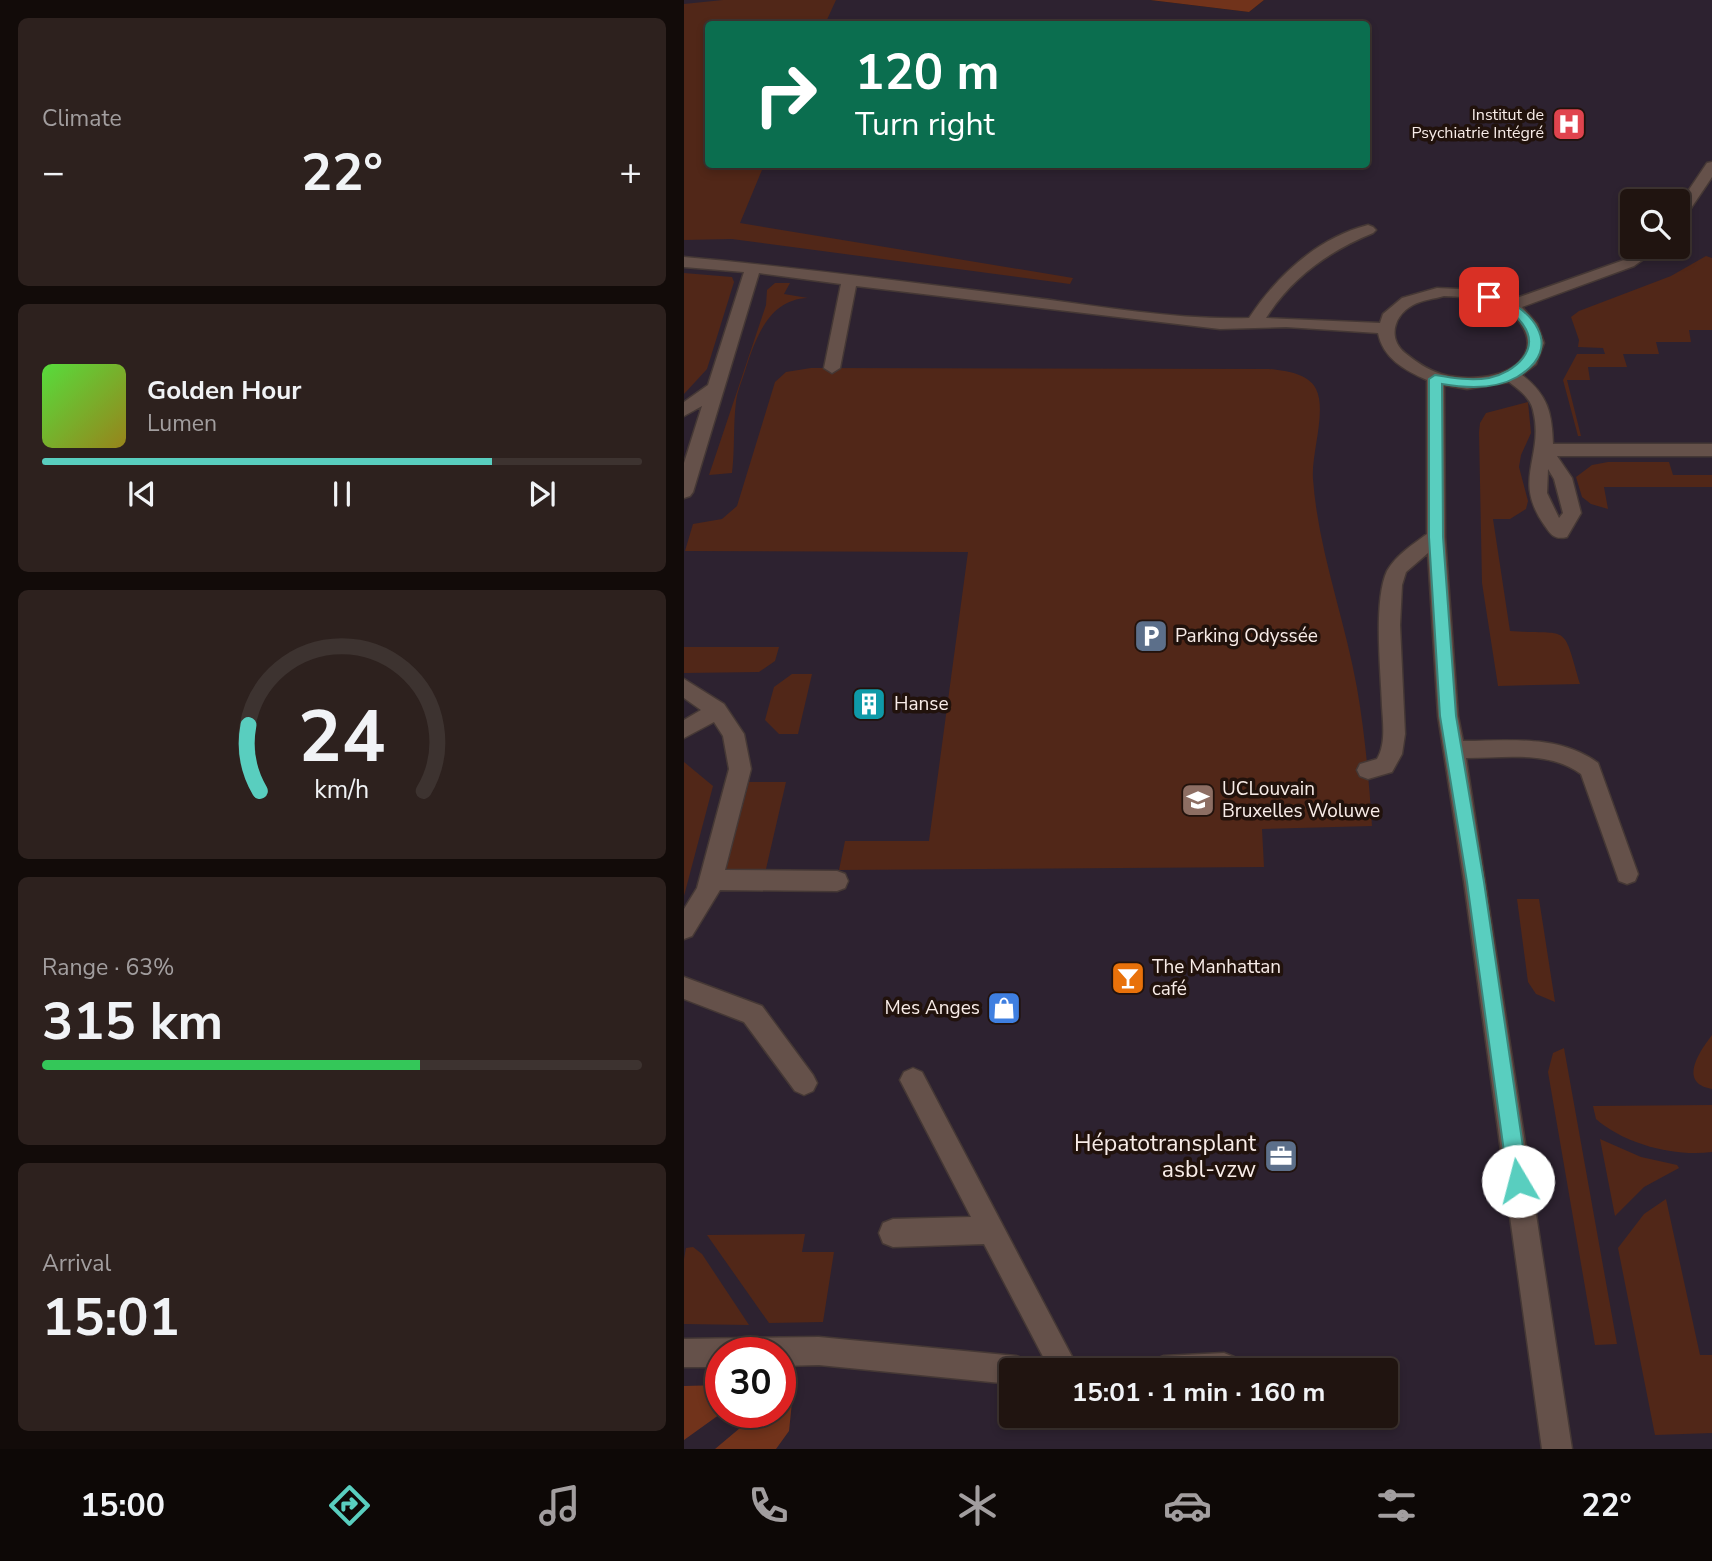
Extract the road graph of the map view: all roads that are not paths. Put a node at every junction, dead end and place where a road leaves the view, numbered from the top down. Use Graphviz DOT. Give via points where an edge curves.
graph roads {
  1 [pos="1712,166"];
  2 [pos="1690,199"];
  3 [pos="1368,230"];
  4 [pos="1635,259"];
  5 [pos="684,262"];
  6 [pos="753,268"];
  7 [pos="849,281"];
  8 [pos="1509,306"];
  9 [pos="1254,323"];
  10 [pos="1385,328"];
  11 [pos="834,361"];
  12 [pos="1511,375"];
  13 [pos="1435,379"];
  14 [pos="716,388"];
  15 [pos="684,410"];
  16 [pos="1712,450"];
  17 [pos="684,492"];
  18 [pos="1436,537"];
  19 [pos="684,687"];
  20 [pos="717,710"];
  21 [pos="684,730"];
  22 [pos="1453,750"];
  23 [pos="1368,770"];
  24 [pos="1627,874"];
  25 [pos="711,880"];
  26 [pos="837,881"];
  27 [pos="684,929"];
  28 [pos="684,988"];
  29 [pos="913,1080"];
  30 [pos="804,1083"];
  31 [pos="992,1230"];
  32 [pos="893,1233"];
  33 [pos="684,1353"];
  34 [pos="1060,1358"];
  35 [pos="999,1368"];
  36 [pos="1557,1449"];
  1 -- 2 [label="street"];
  3 -- 9 [label="street" via="1323,250 1293,272 1271,295"];
  4 -- 8 [label="street"];
  5 -- 6 [label="street"];
  6 -- 7 [label="street"];
  6 -- 14 [label="street"];
  7 -- 9 [label="street" via="1220,324"];
  7 -- 11 [label="street"];
  8 -- 10 [label="street" via="1466,292 1421,295 1403,303"];
  8 -- 12 [label="street" via="1526,318 1535,334 1536,349 1527,364"];
  9 -- 10 [label="street"];
  10 -- 13 [label="street" via="1386,340 1397,357"];
  12 -- 13 [label="street" via="1488,382"];
  12 -- 16 [label="street" via="1543,404 1544,450"];
  13 -- 18 [label="street"];
  14 -- 15 [label="street"];
  14 -- 17 [label="street"];
  18 -- 22 [label="street"];
  18 -- 23 [label="street" via="1405,560 1394,576 1390,598 1394,734 1384,766"];
  19 -- 20 [label="street"];
  20 -- 21 [label="street"];
  20 -- 25 [label="street" via="733,734 740,769"];
  22 -- 24 [label="street" via="1554,751 1581,760 1590,769"];
  22 -- 36 [label="street"];
  25 -- 26 [label="street"];
  25 -- 27 [label="street"];
  28 -- 30 [label="street" via="753,1014"];
  29 -- 31 [label="street"];
  31 -- 32 [label="street"];
  31 -- 34 [label="street"];
  33 -- 35 [label="street" via="819,1351"];
}
